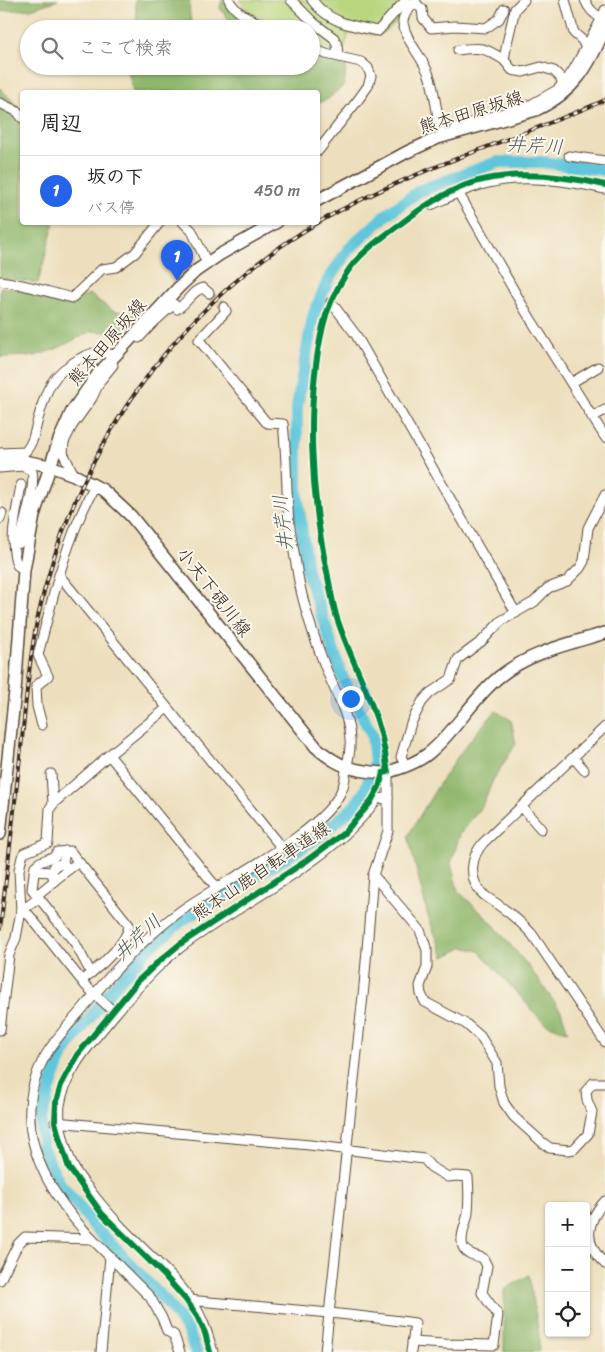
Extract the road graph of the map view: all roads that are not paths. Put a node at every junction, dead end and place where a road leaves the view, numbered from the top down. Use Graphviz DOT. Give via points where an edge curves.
graph roads {
  1 [pos="230,0"];
  2 [pos="291,0"];
  3 [pos="312,0"];
  4 [pos="524,0"];
  5 [pos="585,0"];
  6 [pos="412,1"];
  7 [pos="564,1"];
  8 [pos="504,4"];
  9 [pos="515,9"];
  10 [pos="254,20"];
  11 [pos="311,20"];
  12 [pos="604,23"];
  13 [pos="320,28"];
  14 [pos="586,48"];
  15 [pos="458,50"];
  16 [pos="320,51"];
  17 [pos="338,56"];
  18 [pos="504,60"];
  19 [pos="563,84"];
  20 [pos="0,103"];
  21 [pos="20,115"];
  22 [pos="441,132"];
  23 [pos="427,138"];
  24 [pos="320,148"];
  25 [pos="569,156"];
  26 [pos="605,161"];
  27 [pos="605,189"];
  28 [pos="458,192"];
  29 [pos="320,199"];
  30 [pos="431,205"];
  31 [pos="158,225"];
  32 [pos="187,225"];
  33 [pos="271,225"];
  34 [pos="207,263"];
  35 [pos="0,282"];
  36 [pos="209,292"];
  37 [pos="331,302"];
  38 [pos="224,307"];
  39 [pos="149,323"];
  40 [pos="115,356"];
  41 [pos="598,367"];
  42 [pos="571,383"];
  43 [pos="605,410"];
  44 [pos="592,417"];
  45 [pos="605,437"];
  46 [pos="0,452"];
  47 [pos="0,462"];
  48 [pos="50,466"];
  49 [pos="0,468"];
  50 [pos="74,475"];
  51 [pos="22,485"];
  52 [pos="95,486"];
  53 [pos="605,495"];
  54 [pos="14,545"];
  55 [pos="24,570"];
  56 [pos="59,575"];
  57 [pos="516,613"];
  58 [pos="605,633"];
  59 [pos="167,708"];
  60 [pos="42,725"];
  61 [pos="604,731"];
  62 [pos="4,753"];
  63 [pos="109,754"];
  64 [pos="574,758"];
  65 [pos="406,766"];
  66 [pos="349,768"];
  67 [pos="584,770"];
  68 [pos="383,773"];
  69 [pos="50,774"];
  70 [pos="388,798"];
  71 [pos="53,804"];
  72 [pos="522,807"];
  73 [pos="541,829"];
  74 [pos="0,834"];
  75 [pos="281,847"];
  76 [pos="65,852"];
  77 [pos="78,862"];
  78 [pos="66,866"];
  79 [pos="34,871"];
  80 [pos="373,875"];
  81 [pos="53,876"];
  82 [pos="217,888"];
  83 [pos="38,897"];
  84 [pos="21,911"];
  85 [pos="91,973"];
  86 [pos="82,980"];
  87 [pos="96,995"];
  88 [pos="113,1010"];
  89 [pos="0,1030"];
  90 [pos="605,1042"];
  91 [pos="605,1083"];
  92 [pos="58,1122"];
  93 [pos="346,1151"];
  94 [pos="605,1200"];
  95 [pos="92,1240"];
  96 [pos="112,1259"];
  97 [pos="605,1264"];
  98 [pos="0,1280"];
  99 [pos="190,1300"];
  100 [pos="159,1304"];
  101 [pos="329,1314"];
  102 [pos="174,1335"];
  103 [pos="412,1342"];
  104 [pos="101,1352"];
  105 [pos="107,1352"];
  106 [pos="180,1352"];
  107 [pos="213,1352"];
  108 [pos="325,1352"];
  109 [pos="411,1352"];
  1 -- 10 [label="street" via="240,13"];
  2 -- 11 [label="street"];
  3 -- 6 [label="street" via="320,10 343,24 378,31"];
  4 -- 9 [label="street"];
  5 -- 12 [label="street" via="589,9"];
  6 -- 8 [label="street" via="422,9 423,18 430,28 486,28 499,19"];
  6 -- 22 [label="street" via="403,22 429,73"];
  7 -- 14 [label="street" via="574,33"];
  8 -- 9 [label="street"];
  9 -- 18 [label="street"];
  12 -- 14 [label="street"];
  12 -- 29 [label="main road, 熊本田原坂線" via="586,69 550,104 438,138"];
  13 -- 17 [label="street" via="334,38"];
  14 -- 19 [label="street"];
  15 -- 18 [label="street" via="479,47"];
  16 -- 17 [label="street"];
  17 -- 24 [label="street" via="361,62 371,76 368,86"];
  18 -- 19 [label="street" via="512,70 523,72 541,67 554,71"];
  19 -- 22 [label="street" via="532,104"];
  20 -- 21 [label="street"];
  22 -- 23 [label="street"];
  25 -- 26 [label="street"];
  27 -- 28 [label="street" via="516,179 494,181"];
  28 -- 30 [label="street"];
  28 -- 42 [label="street"];
  31 -- 35 [label="street" via="135,254 116,267 102,269 72,298 18,283"];
  32 -- 34 [label="street"];
  33 -- 34 [label="main road, 熊本田原坂線"];
  34 -- 39 [label="main road, 熊本田原坂線" via="178,287"];
  36 -- 39 [label="street" via="199,289 182,307 177,309 174,304"];
  37 -- 57 [label="street" via="356,335"];
  38 -- 66 [label="street" via="226,311 199,340 266,422 282,424 289,522 298,577 324,663 348,723"];
  39 -- 40 [label="main road, 熊本田原坂線"];
  39 -- 50 [label="street" via="100,381 64,442 63,453"];
  40 -- 46 [label="street" via="105,351 97,352 64,369 48,386 32,444 25,452"];
  40 -- 48 [label="main road, 熊本田原坂線" via="72,411"];
  41 -- 42 [label="street"];
  42 -- 44 [label="street"];
  43 -- 44 [label="street"];
  44 -- 45 [label="street"];
  47 -- 48 [label="main road, 小天下硯川線" via="24,461"];
  48 -- 50 [label="main road, 小天下硯川線"];
  48 -- 55 [label="main road, 熊本田原坂線" via="34,515"];
  49 -- 54 [label="street" via="22,466 32,471 34,480 20,543"];
  50 -- 52 [label="main road, 小天下硯川線"];
  51 -- 54 [label="street"];
  52 -- 56 [label="street" via="81,512"];
  52 -- 66 [label="main road, 小天下硯川線" via="131,516 316,747"];
  53 -- 57 [label="street" via="588,528 584,561 580,568 567,581 548,588"];
  54 -- 55 [label="street" via="17,565"];
  55 -- 62 [label="main road, 熊本田原坂線" via="14,691"];
  56 -- 59 [label="street"];
  56 -- 60 [label="street" via="38,655 48,676 36,686"];
  57 -- 65 [label="street" via="501,621 458,659 450,679 422,702 401,757"];
  58 -- 65 [label="main road, 小天下硯川線" via="516,665 482,693 430,752"];
  59 -- 63 [label="street"];
  59 -- 75 [label="street"];
  61 -- 64 [label="street"];
  62 -- 74 [label="main road, 熊本田原坂線"];
  63 -- 71 [label="street"];
  63 -- 82 [label="street"];
  64 -- 67 [label="street"];
  64 -- 72 [label="street"];
  65 -- 68 [label="main road, 小天下硯川線"];
  66 -- 68 [label="main road, 小天下硯川線"];
  66 -- 75 [label="street" via="337,801"];
  68 -- 70 [label="street"];
  69 -- 71 [label="street"];
  70 -- 80 [label="street" via="388,832"];
  70 -- 92 [label="street" via="377,799 347,834 321,854 185,944 155,969 80,1058 65,1088"];
  71 -- 84 [label="street" via="48,843 24,853 22,857 19,870"];
  72 -- 73 [label="street"];
  72 -- 90 [label="street" via="477,850 472,867 475,883 532,934"];
  75 -- 82 [label="street"];
  76 -- 77 [label="street" via="70,851"];
  76 -- 78 [label="street"];
  76 -- 79 [label="street" via="57,852 40,862"];
  77 -- 78 [label="street"];
  77 -- 85 [label="street" via="129,925 129,932 105,962"];
  78 -- 81 [label="street" via="55,865"];
  79 -- 81 [label="street"];
  79 -- 83 [label="street" via="32,889"];
  80 -- 91 [label="street" via="420,930 427,950 427,967 420,994 425,1002 466,1024 480,1036 497,1063 504,1103 520,1123 550,1148 574,1149 588,1134 592,1112 586,1091 593,1083"];
  80 -- 93 [label="street"];
  81 -- 83 [label="street"];
  82 -- 87 [label="street" via="156,930 134,950"];
  83 -- 84 [label="street"];
  83 -- 85 [label="street" via="76,942"];
  84 -- 86 [label="street" via="29,915"];
  84 -- 89 [label="street" via="9,955"];
  85 -- 86 [label="street"];
  86 -- 87 [label="street"];
  87 -- 88 [label="street"];
  87 -- 95 [label="street" via="43,1060 31,1096 29,1120 30,1136 46,1178"];
  92 -- 93 [label="street"];
  92 -- 99 [label="street" via="73,1165 105,1211 176,1281"];
  93 -- 101 [label="street"];
  93 -- 103 [label="street" via="424,1159 448,1177 468,1177 468,1214 463,1248 483,1258 487,1266 482,1293 498,1315 494,1345"];
  94 -- 97 [label="street" via="590,1225 590,1241 595,1255"];
  95 -- 96 [label="street"];
  95 -- 98 [label="street" via="25,1237 18,1244"];
  96 -- 102 [label="street" via="150,1297 167,1331"];
  96 -- 104 [label="street"];
  96 -- 105 [label="street"];
  99 -- 101 [label="street"];
  99 -- 107 [label="street" via="205,1326"];
  100 -- 102 [label="street"];
  101 -- 103 [label="street" via="415,1323"];
  101 -- 108 [label="street"];
  102 -- 106 [label="street"];
  103 -- 109 [label="street"];
}
